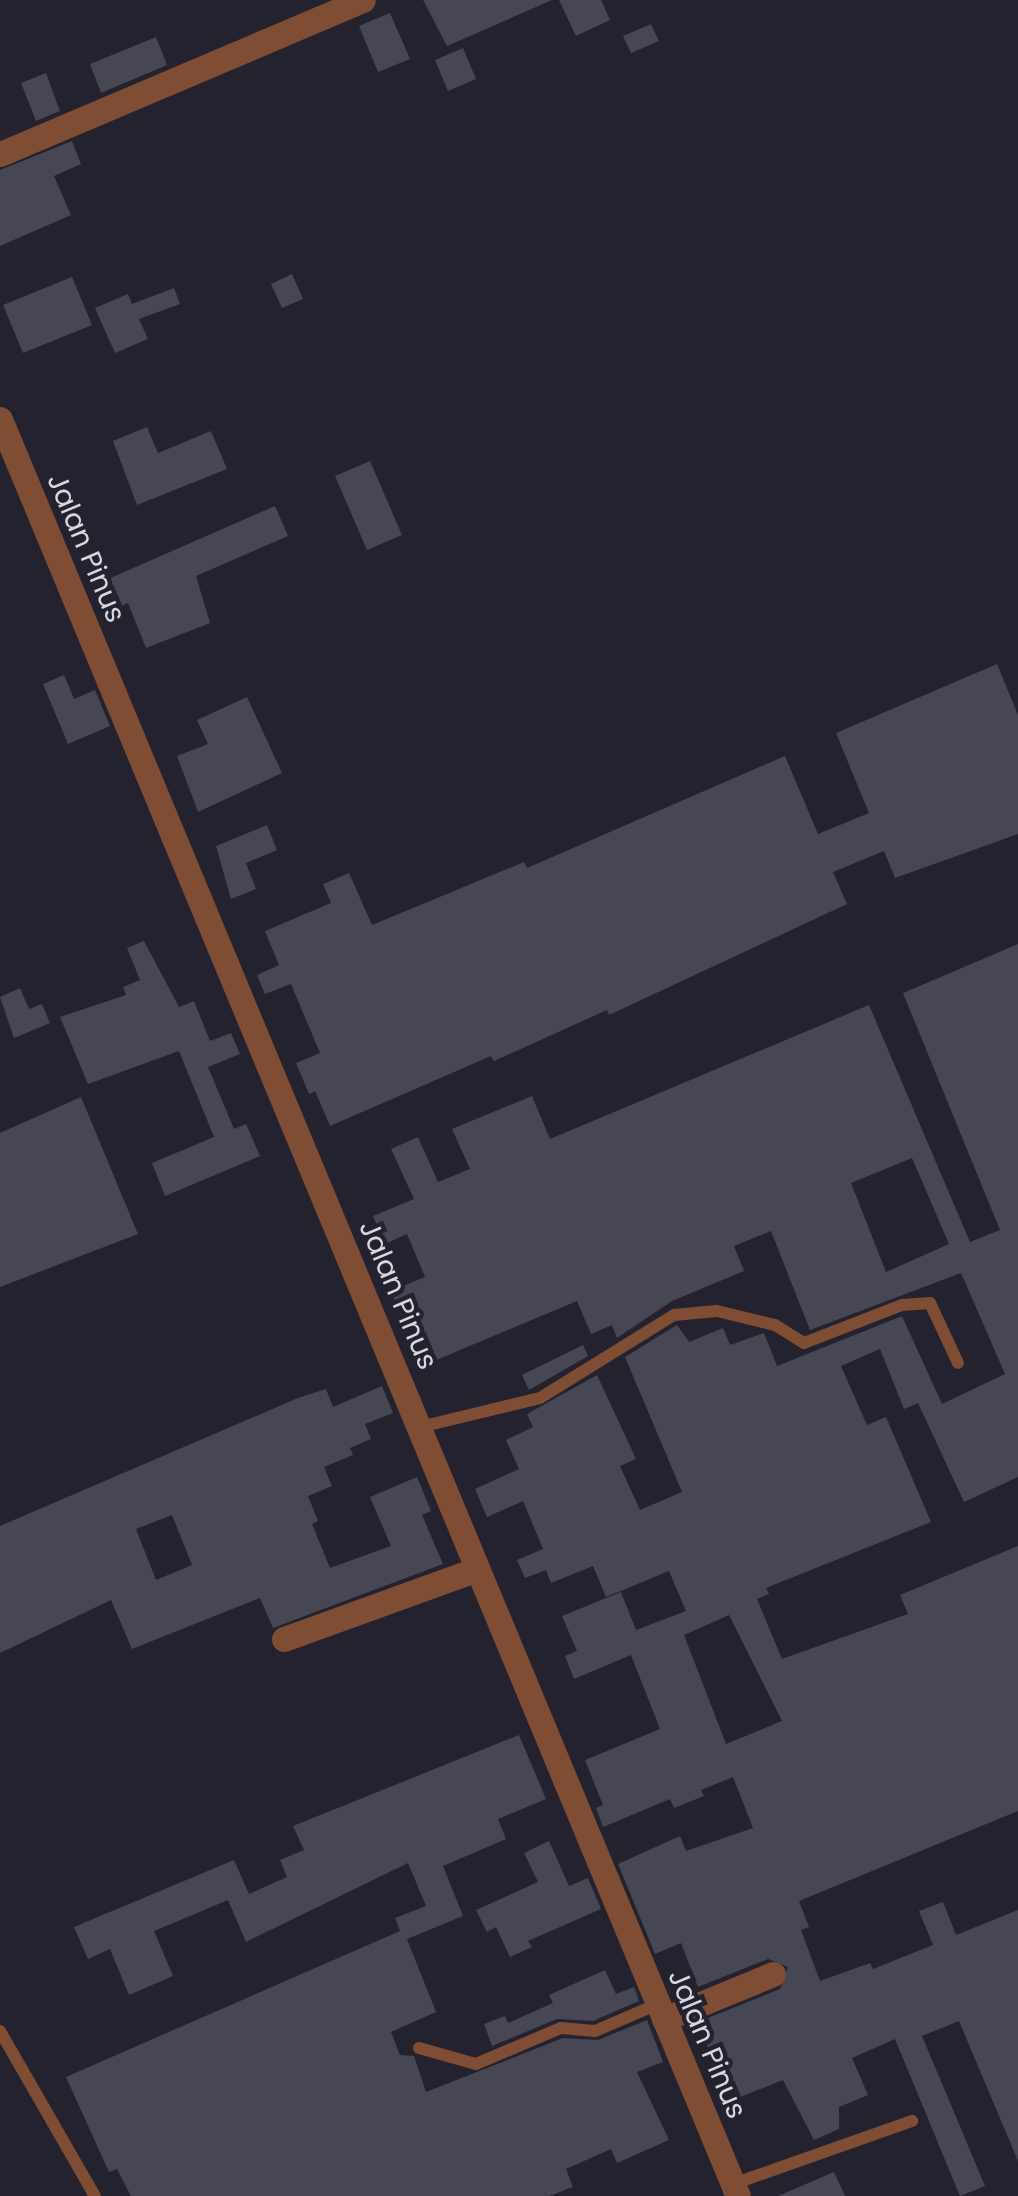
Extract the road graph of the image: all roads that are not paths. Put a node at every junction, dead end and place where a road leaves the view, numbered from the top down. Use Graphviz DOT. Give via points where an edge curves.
graph roads {
  1 [pos="363,0"];
  2 [pos="0,154"];
  3 [pos="0,419"];
  4 [pos="958,1363"];
  5 [pos="420,1427"];
  6 [pos="477,1570"];
  7 [pos="284,1639"];
  8 [pos="773,1974"];
  9 [pos="661,2011"];
  10 [pos="0,2032"];
  11 [pos="419,2048"];
  12 [pos="912,2121"];
  13 [pos="735,2190"];
  14 [pos="95,2196"];
  1 -- 2 [label="street"];
  3 -- 5 [label="street, Jalan Pinus"];
  4 -- 5 [label="lane" via="930,1303 902,1305 804,1343 774,1326 717,1311 674,1315 540,1398"];
  5 -- 6 [label="street, Jalan Pinus"];
  6 -- 7 [label="street"];
  6 -- 9 [label="street, Jalan Pinus"];
  8 -- 9 [label="street"];
  9 -- 11 [label="lane" via="595,2031 560,2028 476,2064"];
  9 -- 13 [label="street, Jalan Pinus"];
  10 -- 14 [label="lane"];
  12 -- 13 [label="lane"];
}
